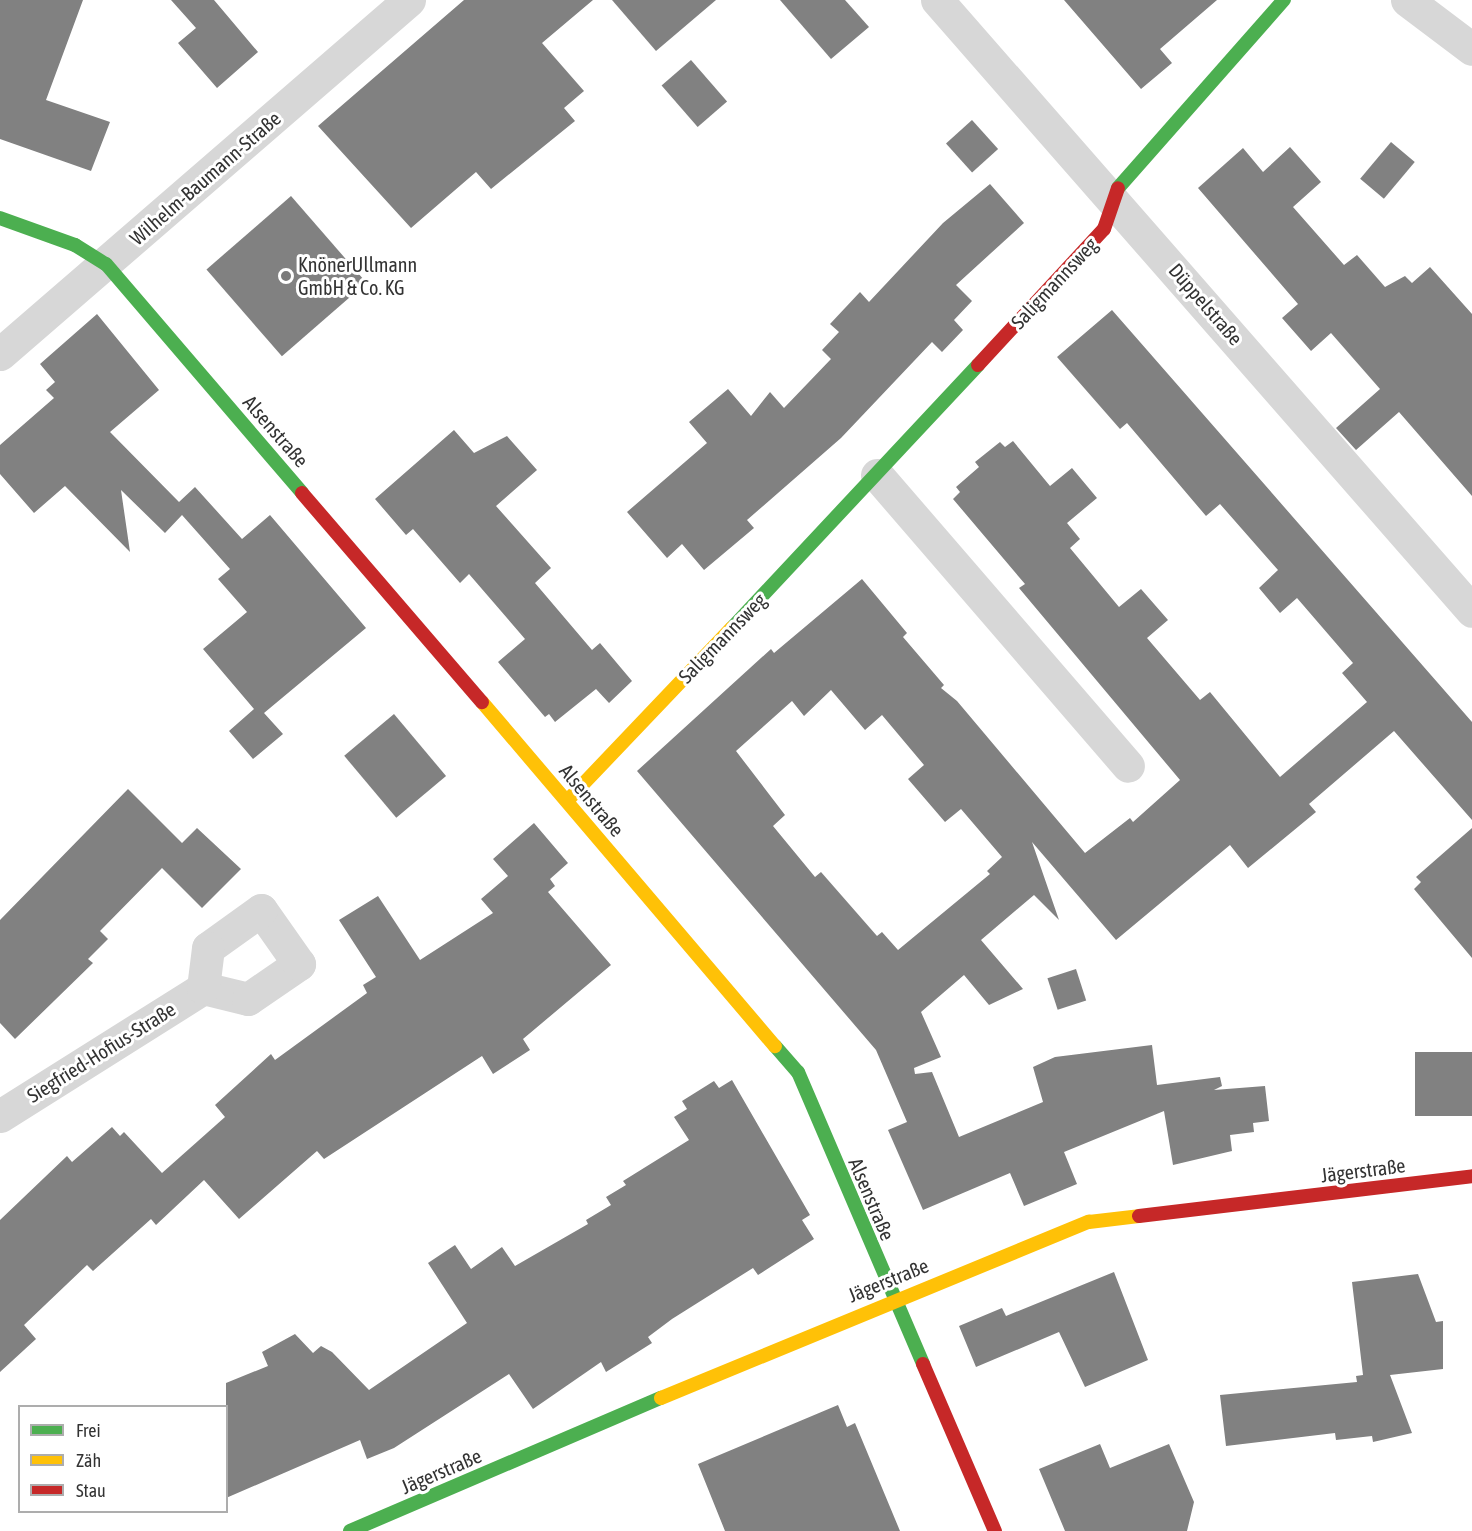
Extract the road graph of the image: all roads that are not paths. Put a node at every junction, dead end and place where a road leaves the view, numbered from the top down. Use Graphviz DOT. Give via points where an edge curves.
graph roads {
  1 [pos="409,0"];
  2 [pos="937,0"];
  3 [pos="1284,0"];
  4 [pos="1407,0"];
  5 [pos="1472,49"];
  6 [pos="1112,195"];
  7 [pos="0,218"];
  8 [pos="106,264"];
  9 [pos="0,354"];
  10 [pos="877,476"];
  11 [pos="1472,611"];
  12 [pos="1128,766"];
  13 [pos="567,801"];
  14 [pos="202,988"];
  15 [pos="0,1116"];
  16 [pos="1472,1176"];
  17 [pos="893,1299"];
  18 [pos="350,1531"];
  19 [pos="995,1531"];
  1 -- 8 [label="street, Wilhelm-Baumann-Straße"];
  2 -- 6 [label="street, Düppelstraße"];
  3 -- 6 [label="street, Saligmannsweg"];
  4 -- 5 [label="street"];
  6 -- 10 [label="street, Saligmannsweg" via="1104,229"];
  6 -- 11 [label="street, Düppelstraße"];
  7 -- 8 [label="street, Alsenstraße" via="75,245"];
  8 -- 9 [label="street, Wilhelm-Baumann-Straße"];
  8 -- 13 [label="street, Alsenstraße"];
  10 -- 12 [label="street"];
  10 -- 13 [label="street, Saligmannsweg"];
  13 -- 17 [label="street, Alsenstraße" via="798,1072"];
  14 -- 15 [label="street, Siegfried-Hofius-Straße"];
  16 -- 17 [label="street, Jägerstraße" via="1089,1222"];
  17 -- 18 [label="street, Jägerstraße"];
  17 -- 19 [label="street, Alsenstraße"];
}
